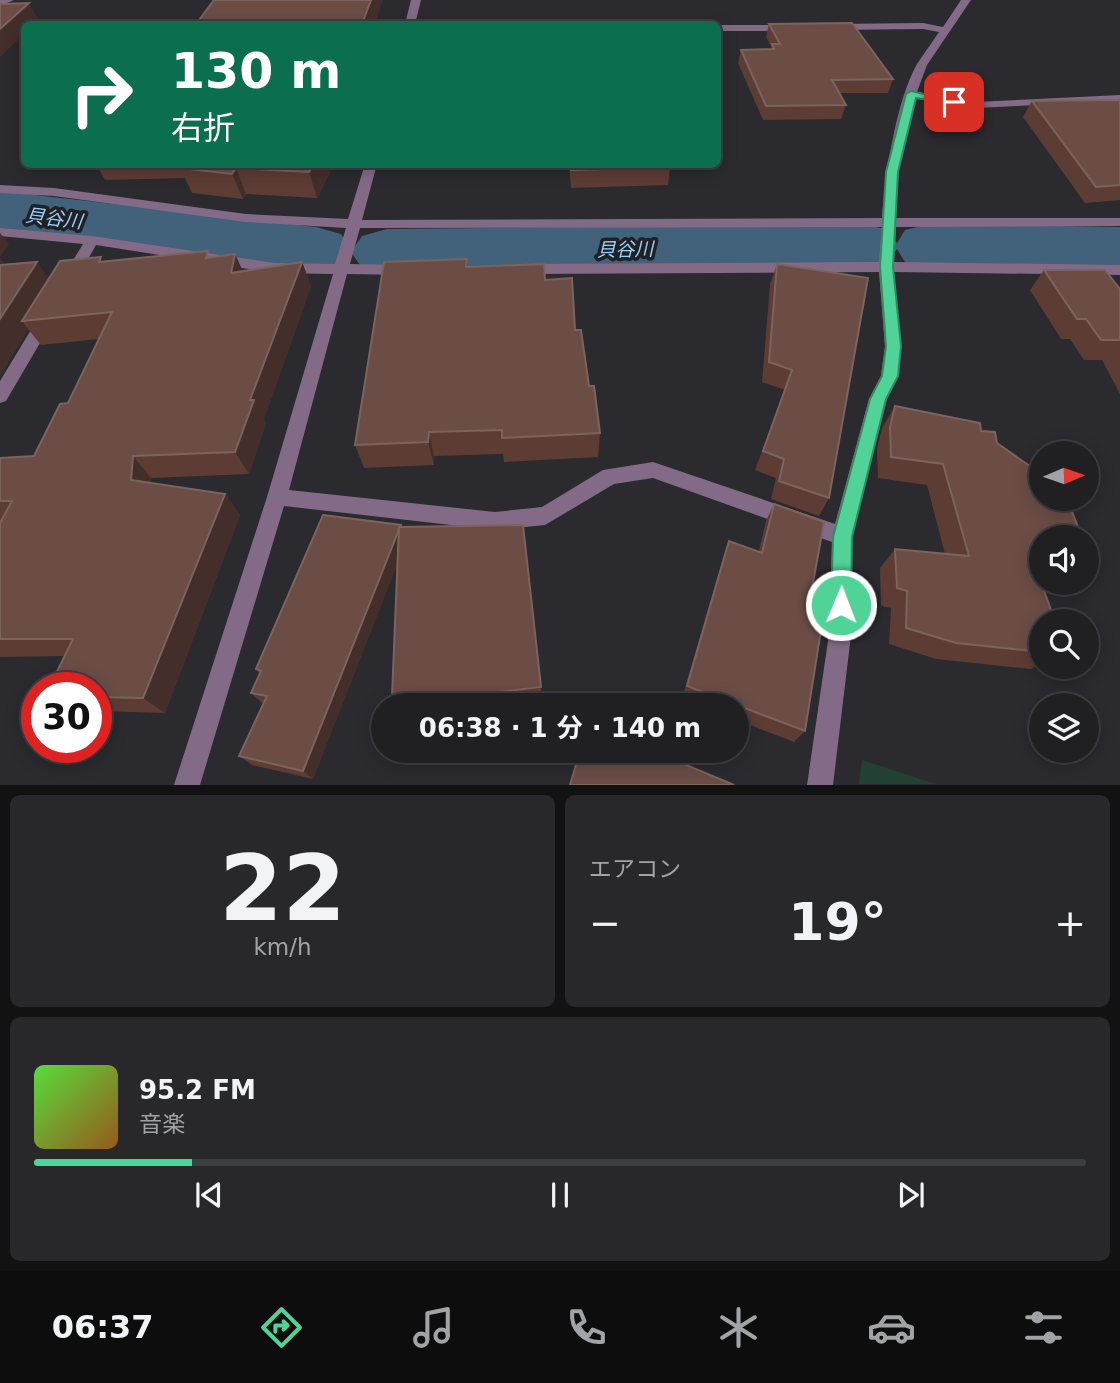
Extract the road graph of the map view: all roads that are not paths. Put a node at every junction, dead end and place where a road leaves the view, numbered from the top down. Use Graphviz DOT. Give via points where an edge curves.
graph roads {
  1 [pos="9,0"];
  2 [pos="416,0"];
  3 [pos="966,0"];
  4 [pos="0,3"];
  5 [pos="411,21"];
  6 [pos="800,27"];
  7 [pos="827,27"];
  8 [pos="721,28"];
  9 [pos="943,30"];
  10 [pos="911,94"];
  11 [pos="1120,98"];
  12 [pos="369,168"];
  13 [pos="0,189"];
  14 [pos="1120,222"];
  15 [pos="354,223"];
  16 [pos="889,224"];
  17 [pos="0,232"];
  18 [pos="92,240"];
  19 [pos="886,267"];
  20 [pos="509,269"];
  21 [pos="341,270"];
  22 [pos="425,270"];
  23 [pos="1120,270"];
  24 [pos="0,396"];
  25 [pos="277,497"];
  26 [pos="842,537"];
  27 [pos="187,785"];
  28 [pos="820,785"];
  1 -- 4 [label="street"];
  2 -- 5 [label="street"];
  3 -- 9 [label="street"];
  6 -- 8 [label="street"];
  7 -- 9 [label="street"];
  9 -- 10 [label="street"];
  10 -- 11 [label="street" via="975,105"];
  10 -- 16 [label="street" via="892,172"];
  12 -- 15 [label="street"];
  13 -- 15 [label="street" via="246,218"];
  14 -- 16 [label="street"];
  15 -- 16 [label="street"];
  15 -- 21 [label="street"];
  16 -- 19 [label="street"];
  17 -- 18 [label="street"];
  18 -- 21 [label="street" via="274,268"];
  18 -- 24 [label="street"];
  19 -- 20 [label="street"];
  19 -- 23 [label="street"];
  19 -- 26 [label="street" via="893,346 890,376 878,399"];
  21 -- 22 [label="street"];
  21 -- 25 [label="street"];
  25 -- 26 [label="street" via="495,521 545,516 610,476 653,470"];
  25 -- 27 [label="street"];
  26 -- 28 [label="street" via="841,627"];
}
